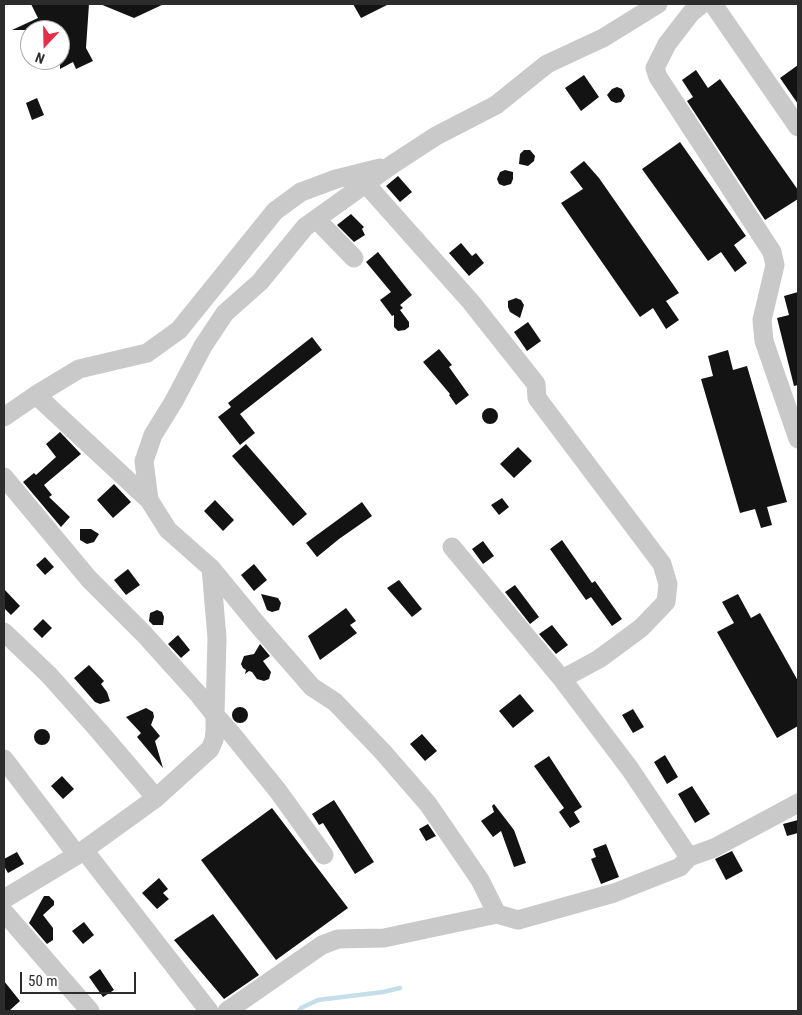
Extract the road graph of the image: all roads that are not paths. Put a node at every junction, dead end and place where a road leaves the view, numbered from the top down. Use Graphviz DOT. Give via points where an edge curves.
graph roads {
  1 [pos="658,4"];
  2 [pos="702,4"];
  3 [pos="713,4"];
  4 [pos="798,127"];
  5 [pos="393,164"];
  6 [pos="365,184"];
  7 [pos="316,219"];
  8 [pos="354,258"];
  9 [pos="36,395"];
  10 [pos="4,417"];
  11 [pos="798,439"];
  12 [pos="4,476"];
  13 [pos="148,500"];
  14 [pos="452,547"];
  15 [pos="211,568"];
  16 [pos="4,632"];
  17 [pos="562,679"];
  18 [pos="215,715"];
  19 [pos="4,759"];
  20 [pos="156,798"];
  21 [pos="798,803"];
  22 [pos="81,852"];
  23 [pos="324,855"];
  24 [pos="689,857"];
  25 [pos="4,899"];
  26 [pos="4,912"];
  27 [pos="497,914"];
  28 [pos="90,1011"];
  29 [pos="209,1011"];
  30 [pos="227,1011"];
  1 -- 5 [label="street" via="603,38 547,64 496,105 436,136"];
  2 -- 11 [label="street" via="667,44 655,68 772,252 775,265 762,320 764,341"];
  3 -- 4 [label="street"];
  5 -- 6 [label="street"];
  5 -- 9 [label="street" via="301,192 275,211 179,330 147,353 79,370"];
  6 -- 7 [label="street"];
  6 -- 17 [label="street" via="471,302 536,384 537,398 662,564 668,584 666,602 634,633 599,659"];
  7 -- 8 [label="street"];
  7 -- 13 [label="street" via="305,227 260,282 224,313 203,346 153,435 144,461"];
  9 -- 10 [label="street"];
  9 -- 13 [label="street"];
  12 -- 18 [label="street" via="89,580 144,634"];
  13 -- 15 [label="street" via="168,530"];
  14 -- 17 [label="street"];
  15 -- 18 [label="street" via="217,638"];
  15 -- 27 [label="street" via="312,687 335,702 428,804 480,880"];
  16 -- 20 [label="street" via="49,675"];
  17 -- 24 [label="street" via="630,769"];
  18 -- 20 [label="street" via="214,740 210,749"];
  18 -- 23 [label="street" via="278,791"];
  19 -- 22 [label="street"];
  20 -- 22 [label="street"];
  21 -- 24 [label="street" via="714,848"];
  22 -- 25 [label="street"];
  22 -- 29 [label="street"];
  24 -- 27 [label="street" via="680,867 614,893 518,920"];
  26 -- 28 [label="street"];
  27 -- 30 [label="street" via="384,938 338,939 322,945"];
}
